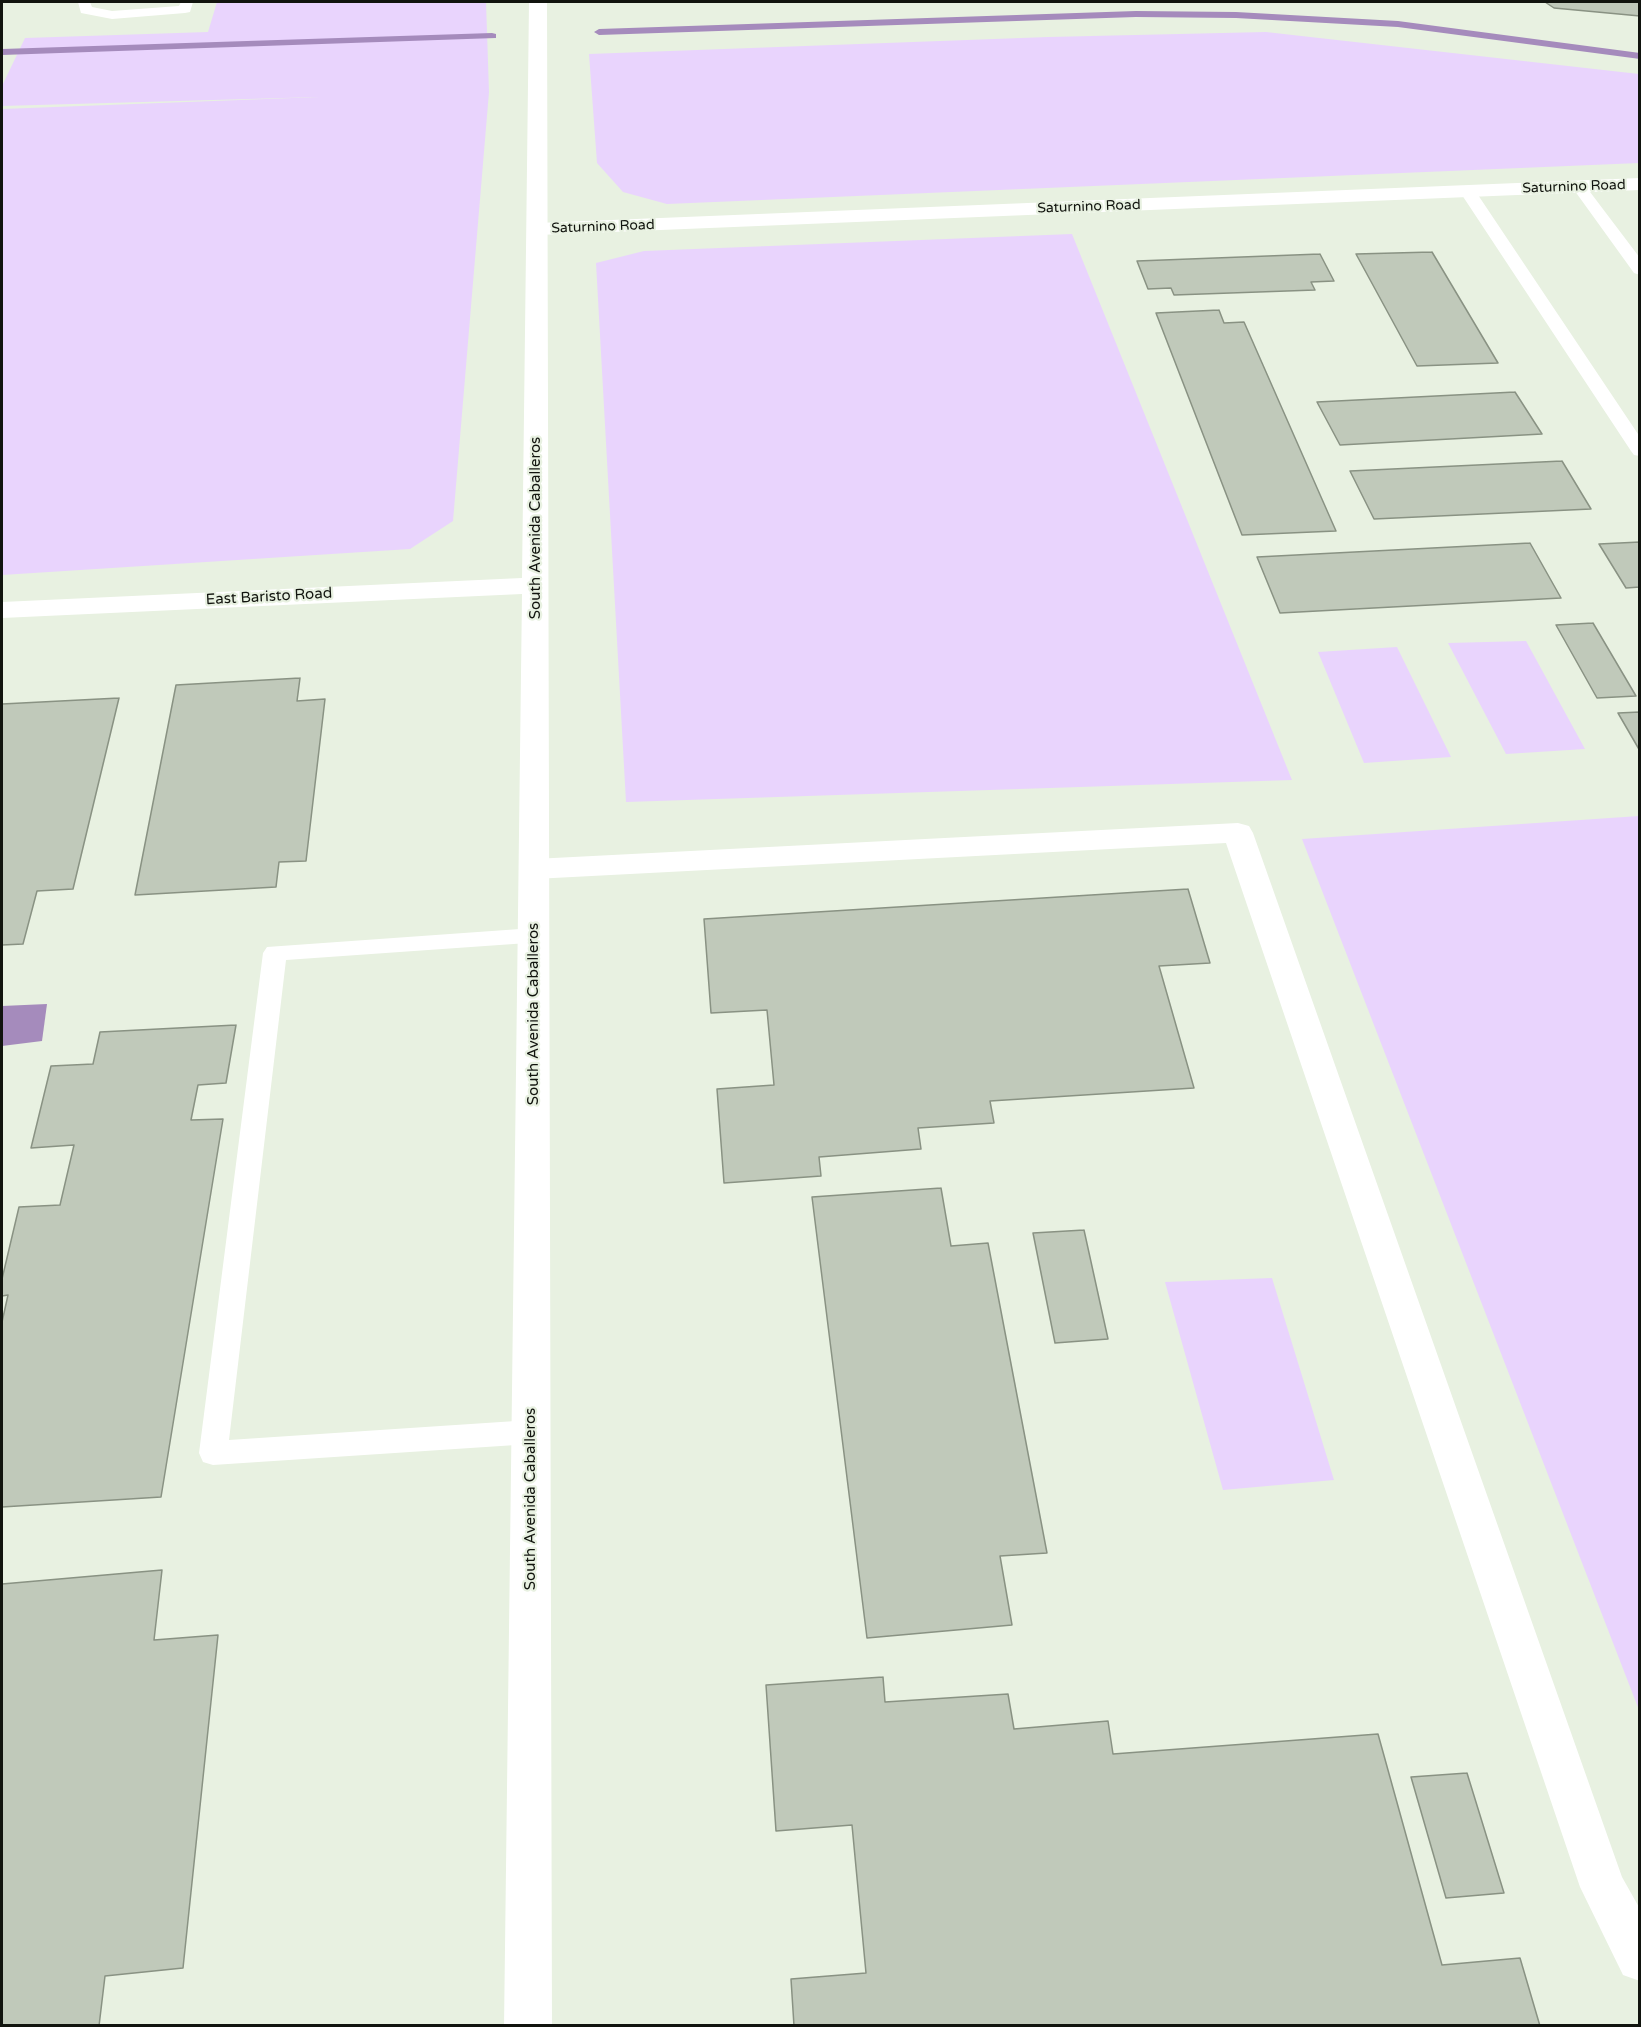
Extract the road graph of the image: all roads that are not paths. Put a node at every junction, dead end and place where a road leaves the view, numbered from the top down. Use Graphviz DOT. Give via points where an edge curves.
graph roads {
  1 [pos="84,2"];
  2 [pos="187,2"];
  3 [pos="538,2"];
  4 [pos="1640,184"];
  5 [pos="1579,187"];
  6 [pos="1468,192"];
  7 [pos="538,229"];
  8 [pos="1640,270"];
  9 [pos="1640,451"];
  10 [pos="536,585"];
  11 [pos="2,610"];
  12 [pos="534,869"];
  13 [pos="534,936"];
  14 [pos="531,1432"];
  15 [pos="1640,1958"];
  16 [pos="528,2025"];
  1 -- 2 [label="lane" via="86,10 112,15 185,9"];
  3 -- 7 [label="street, South Avenida Caballeros"];
  4 -- 5 [label="street, Saturnino Road"];
  5 -- 6 [label="street, Saturnino Road"];
  5 -- 8 [label="lane"];
  6 -- 7 [label="street, Saturnino Road"];
  6 -- 9 [label="lane"];
  7 -- 10 [label="street, South Avenida Caballeros"];
  10 -- 11 [label="street, East Baristo Road"];
  10 -- 12 [label="street, South Avenida Caballeros"];
  12 -- 13 [label="street, South Avenida Caballeros"];
  12 -- 15 [label="street" via="1238,833 1603,1887"];
  13 -- 14 [label="street, South Avenida Caballeros"];
  13 -- 14 [label="lane" via="275,952 213,1454"];
  14 -- 16 [label="street, South Avenida Caballeros"];
}
